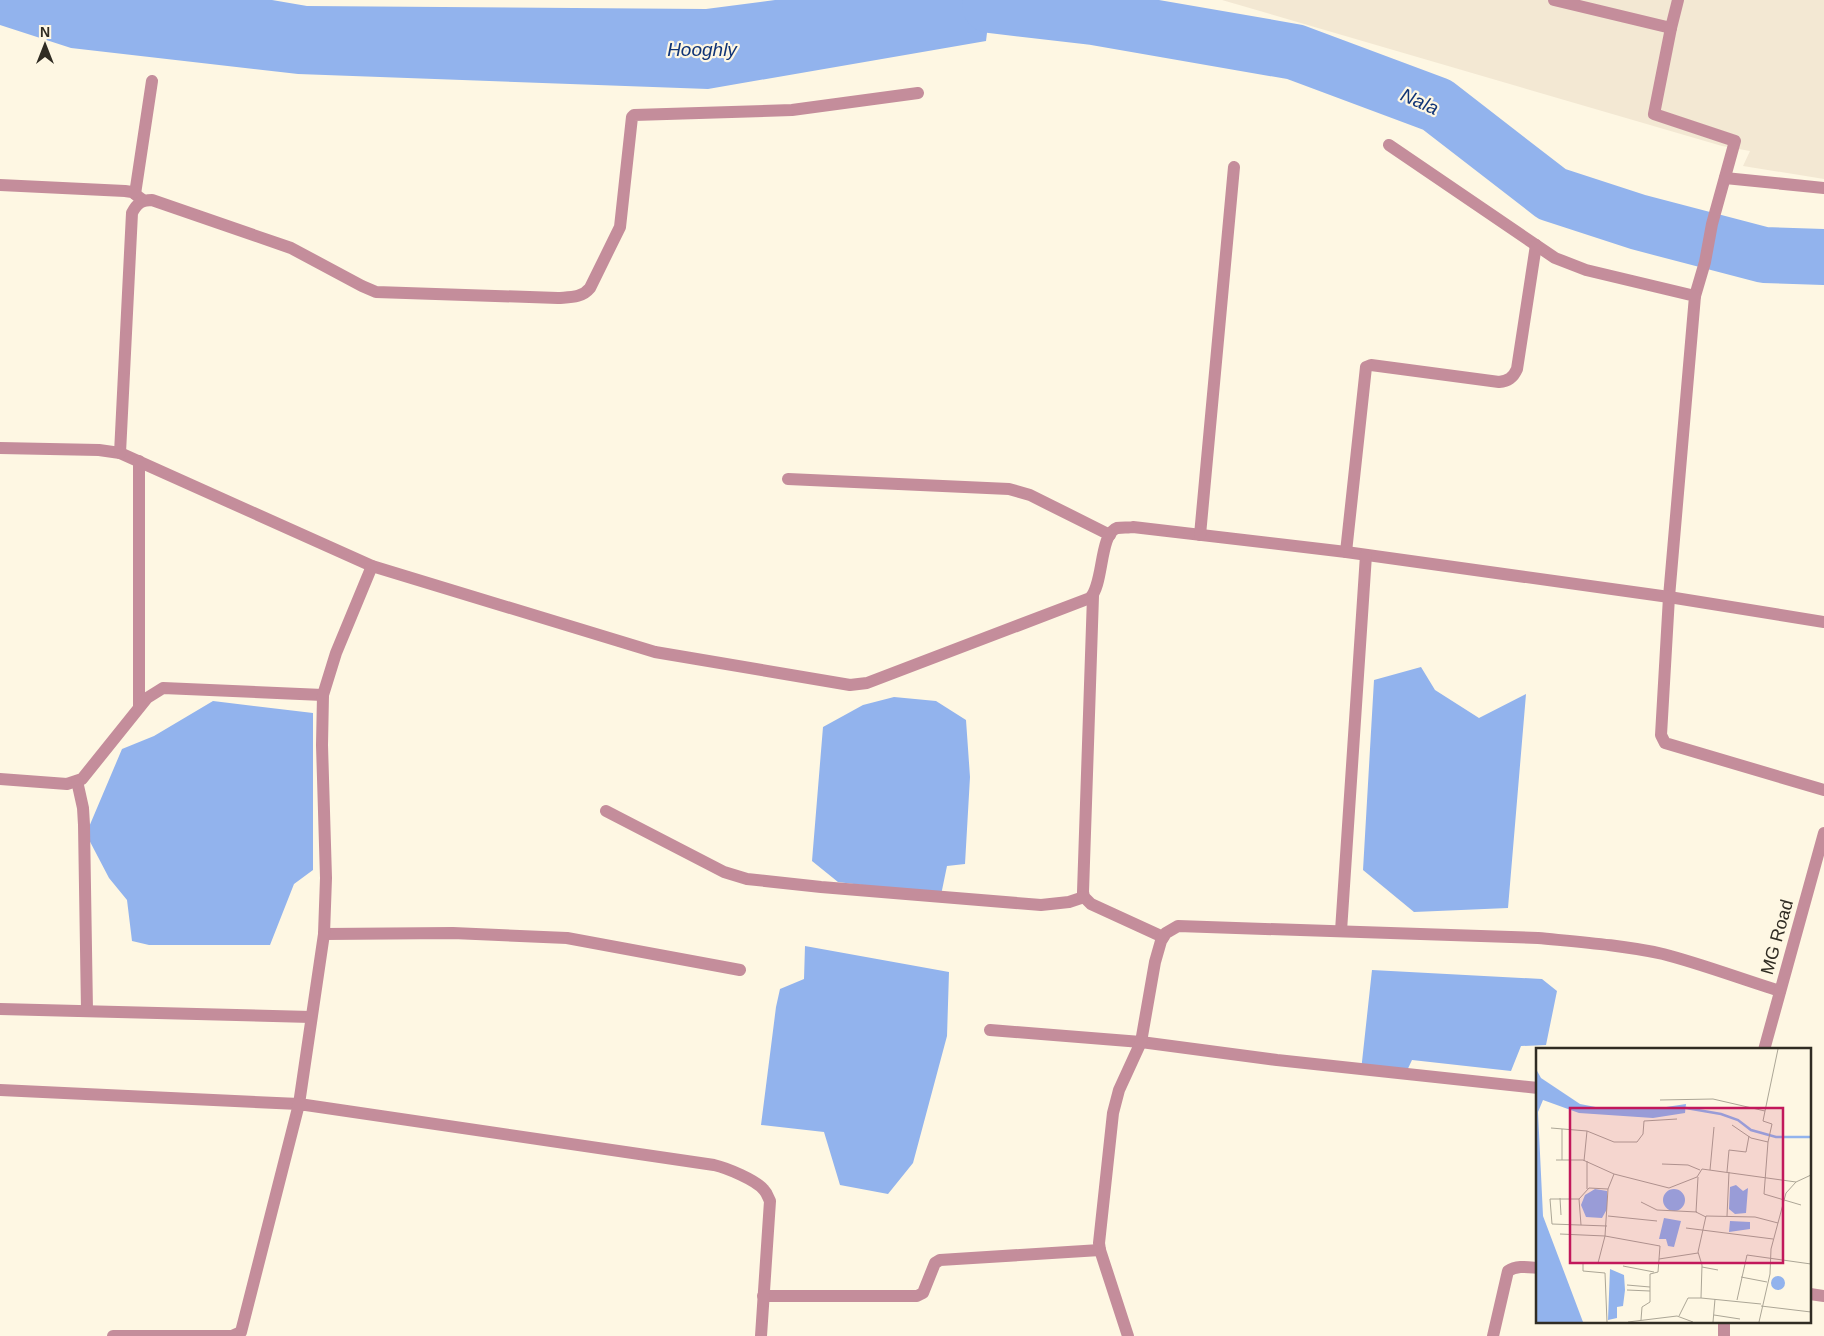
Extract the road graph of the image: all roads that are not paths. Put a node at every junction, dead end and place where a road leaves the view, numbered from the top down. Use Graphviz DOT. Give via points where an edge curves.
graph roads {
  1 [pos="1554,0"];
  2 [pos="1678,0"];
  3 [pos="1671,28"];
  4 [pos="152,81"];
  5 [pos="918,93"];
  6 [pos="1390,145"];
  7 [pos="1234,167"];
  8 [pos="1725,178"];
  9 [pos="0,185"];
  10 [pos="1824,188"];
  11 [pos="139,197"];
  12 [pos="1536,245"];
  13 [pos="1695,296"];
  14 [pos="0,448"];
  15 [pos="120,454"];
  16 [pos="139,461"];
  17 [pos="788,479"];
  18 [pos="1110,535"];
  19 [pos="1200,535"];
  20 [pos="1346,552"];
  21 [pos="1366,555"];
  22 [pos="372,566"];
  23 [pos="1093,596"];
  24 [pos="1669,597"];
  25 [pos="1824,622"];
  26 [pos="323,695"];
  27 [pos="139,707"];
  28 [pos="0,779"];
  29 [pos="77,781"];
  30 [pos="1824,790"];
  31 [pos="606,810"];
  32 [pos="1824,834"];
  33 [pos="1084,897"];
  34 [pos="1341,932"];
  35 [pos="324,934"];
  36 [pos="1163,937"];
  37 [pos="740,970"];
  38 [pos="1780,991"];
  39 [pos="0,1009"];
  40 [pos="87,1011"];
  41 [pos="311,1017"];
  42 [pos="990,1030"];
  43 [pos="1141,1042"];
  44 [pos="1765,1048"];
  45 [pos="1536,1088"];
  46 [pos="0,1090"];
  47 [pos="299,1104"];
  48 [pos="1100,1250"];
  49 [pos="1536,1268"];
  50 [pos="763,1296"];
  51 [pos="113,1336"];
  52 [pos="761,1336"];
  53 [pos="1128,1336"];
  54 [pos="1493,1336"];
  1 -- 3 [label="street"];
  2 -- 3 [label="street"];
  3 -- 8 [label="street" via="1654,114 1735,141"];
  4 -- 11 [label="street"];
  5 -- 11 [label="street" via="792,110 634,115 620,227 590,288 584,294 572,297 376,292 291,248"];
  6 -- 12 [label="street"];
  7 -- 19 [label="street"];
  8 -- 10 [label="street"];
  8 -- 13 [label="street"];
  9 -- 11 [label="street" via="125,191"];
  11 -- 15 [label="street" via="132,213"];
  12 -- 13 [label="street" via="1555,258 1586,270"];
  12 -- 20 [label="street" via="1517,369 1508,381 1372,365 1366,367"];
  13 -- 24 [label="street"];
  14 -- 15 [label="street" via="98,450"];
  15 -- 16 [label="street"];
  16 -- 22 [label="street"];
  16 -- 27 [label="street"];
  17 -- 18 [label="street" via="1009,489 1030,495"];
  18 -- 19 [label="street" via="1118,528 1134,527"];
  18 -- 23 [label="street"];
  19 -- 20 [label="street"];
  20 -- 21 [label="street"];
  21 -- 24 [label="street"];
  21 -- 34 [label="street"];
  22 -- 23 [label="street" via="655,652 850,685 867,683"];
  22 -- 26 [label="street" via="336,653"];
  23 -- 33 [label="street"];
  24 -- 25 [label="street"];
  24 -- 30 [label="street" via="1663,741"];
  26 -- 27 [label="street" via="163,688 151,694"];
  26 -- 35 [label="street"];
  27 -- 29 [label="street" via="82,779"];
  28 -- 29 [label="street" via="66,784"];
  29 -- 40 [label="street" via="84,825"];
  31 -- 33 [label="street" via="724,872 747,879 1041,905"];
  32 -- 38 [label="street, MG Road"];
  33 -- 36 [label="street" via="1091,904"];
  34 -- 36 [label="street" via="1178,926"];
  34 -- 38 [label="street" via="1538,938 1622,947 1664,954"];
  35 -- 37 [label="street" via="453,932 567,938"];
  35 -- 41 [label="street"];
  36 -- 43 [label="street" via="1155,962"];
  38 -- 44 [label="street, MG Road"];
  39 -- 40 [label="street"];
  40 -- 41 [label="street"];
  41 -- 47 [label="street"];
  42 -- 43 [label="street"];
  43 -- 45 [label="street"];
  43 -- 48 [label="street" via="1119,1090 1113,1113"];
  46 -- 47 [label="street"];
  47 -- 50 [label="street" via="728,1169 760,1186 770,1201"];
  47 -- 51 [label="street" via="241,1332 232,1336"];
  48 -- 50 [label="street" via="940,1260 935,1263 923,1293 917,1296"];
  48 -- 53 [label="street"];
  49 -- 54 [label="street" via="1519,1266 1508,1271"];
  50 -- 52 [label="street"];
}
